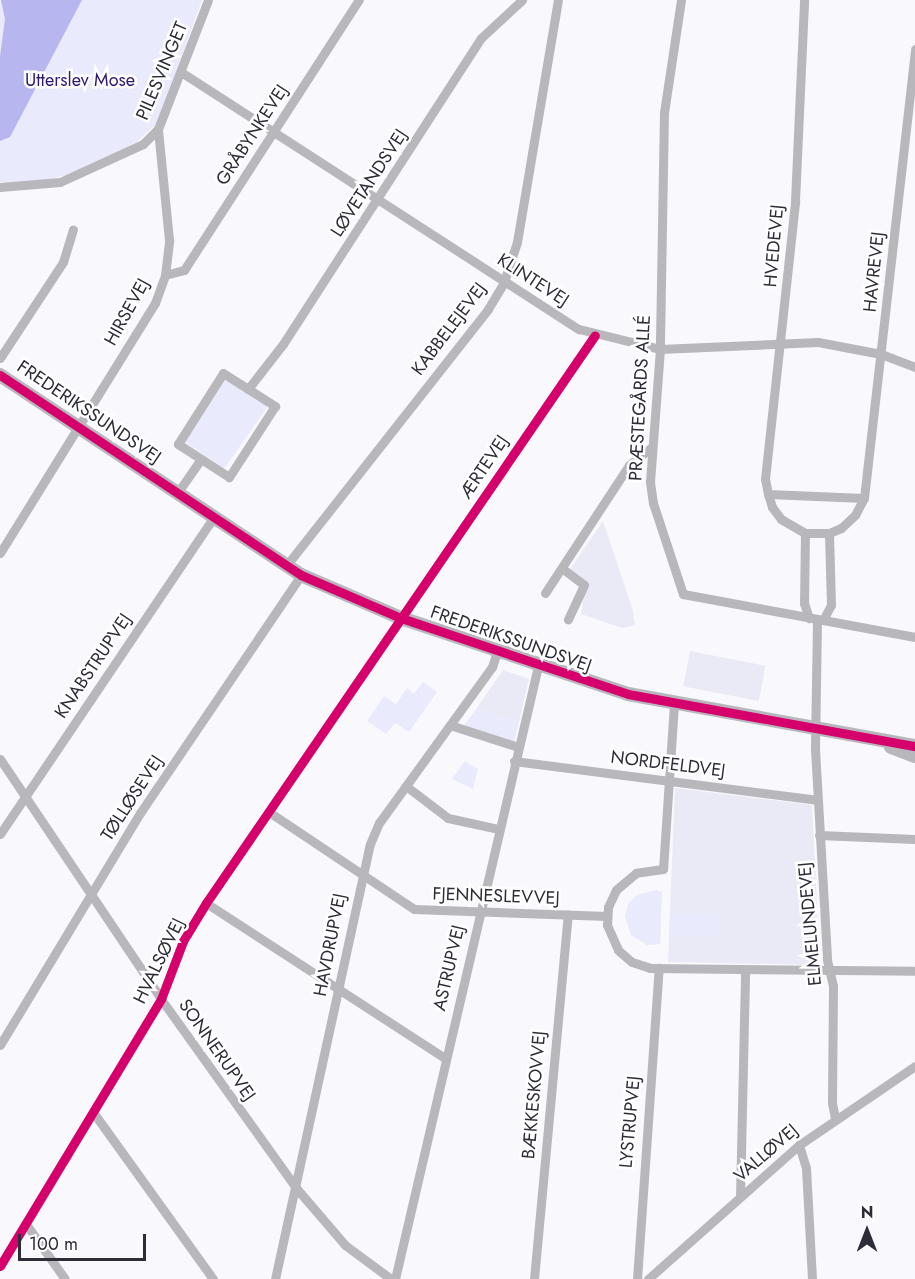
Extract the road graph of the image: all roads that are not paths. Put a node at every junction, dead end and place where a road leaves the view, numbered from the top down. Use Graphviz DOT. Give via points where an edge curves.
graph roads {
  1 [pos="208,0"];
  2 [pos="359,0"];
  3 [pos="522,0"];
  4 [pos="558,0"];
  5 [pos="681,0"];
  6 [pos="804,0"];
  7 [pos="915,50"];
  8 [pos="181,72"];
  9 [pos="158,129"];
  10 [pos="274,133"];
  11 [pos="0,187"];
  12 [pos="377,200"];
  13 [pos="73,229"];
  14 [pos="165,276"];
  15 [pos="504,282"];
  16 [pos="595,335"];
  17 [pos="782,341"];
  18 [pos="660,349"];
  19 [pos="881,354"];
  20 [pos="0,358"];
  21 [pos="915,367"];
  22 [pos="0,375"];
  23 [pos="248,389"];
  24 [pos="79,429"];
  25 [pos="652,447"];
  26 [pos="201,459"];
  27 [pos="178,492"];
  28 [pos="768,494"];
  29 [pos="864,498"];
  30 [pos="214,517"];
  31 [pos="806,533"];
  32 [pos="829,533"];
  33 [pos="0,553"];
  34 [pos="286,566"];
  35 [pos="563,569"];
  36 [pos="301,575"];
  37 [pos="545,593"];
  38 [pos="401,618"];
  39 [pos="568,620"];
  40 [pos="816,620"];
  41 [pos="915,637"];
  42 [pos="498,652"];
  43 [pos="538,666"];
  44 [pos="674,704"];
  45 [pos="450,725"];
  46 [pos="815,728"];
  47 [pos="861,736"];
  48 [pos="915,746"];
  49 [pos="518,747"];
  50 [pos="915,756"];
  51 [pos="0,759"];
  52 [pos="514,762"];
  53 [pos="667,781"];
  54 [pos="406,786"];
  55 [pos="25,796"];
  56 [pos="817,800"];
  57 [pos="269,812"];
  58 [pos="498,829"];
  59 [pos="0,834"];
  60 [pos="819,835"];
  61 [pos="915,839"];
  62 [pos="361,873"];
  63 [pos="90,894"];
  64 [pos="206,903"];
  65 [pos="479,912"];
  66 [pos="568,915"];
  67 [pos="607,916"];
  68 [pos="659,968"];
  69 [pos="745,969"];
  70 [pos="830,971"];
  71 [pos="915,971"];
  72 [pos="339,988"];
  73 [pos="161,999"];
  74 [pos="0,1045"];
  75 [pos="446,1059"];
  76 [pos="915,1066"];
  77 [pos="93,1112"];
  78 [pos="835,1118"];
  79 [pos="799,1145"];
  80 [pos="297,1189"];
  81 [pos="740,1197"];
  82 [pos="26,1224"];
  83 [pos="0,1266"];
  84 [pos="65,1279"];
  85 [pos="213,1279"];
  86 [pos="275,1279"];
  87 [pos="393,1279"];
  88 [pos="534,1279"];
  89 [pos="637,1279"];
  90 [pos="648,1279"];
  91 [pos="812,1279"];
  1 -- 8 [label="street, PILESVINGET"];
  2 -- 10 [label="street, GRÅBYNKEVEJ"];
  3 -- 12 [label="street, LØVETANDSVEJ" via="481,38"];
  4 -- 15 [label="street, KABBELEJEVEJ" via="517,242"];
  5 -- 18 [label="street, PRÆSTEGÅRDS ALLÉ" via="664,112"];
  6 -- 17 [label="street, HVEDEVEJ" via="801,119"];
  7 -- 19 [label="street, HAVREVEJ"];
  8 -- 9 [label="street, PILESVINGET"];
  8 -- 10 [label="street, KLINTEVEJ"];
  9 -- 11 [label="street, PILESVINGET" via="116,159 75,177 39,187"];
  9 -- 14 [label="street, HIRSEVEJ" via="169,240"];
  10 -- 12 [label="street, KLINTEVEJ"];
  10 -- 14 [label="street, GRÅBYNKEVEJ" via="184,270"];
  12 -- 15 [label="street, KLINTEVEJ"];
  12 -- 23 [label="street, LØVETANDSVEJ" via="283,344"];
  13 -- 20 [label="street" via="63,262"];
  14 -- 24 [label="street, HIRSEVEJ" via="154,303"];
  15 -- 16 [label="street, KLINTEVEJ"];
  15 -- 34 [label="street, KABBELEJEVEJ" via="488,309"];
  16 -- 18 [label="street, KLINTEVEJ"];
  16 -- 38 [label="street, ÆRTEVEJ"];
  17 -- 18 [label="street, KLINTEVEJ"];
  17 -- 19 [label="street, KLINTEVEJ" via="818,342"];
  17 -- 28 [label="street, HVEDEVEJ" via="766,466"];
  18 -- 25 [label="street, PRÆSTEGÅRDS ALLÉ"];
  19 -- 21 [label="street, KLINTEVEJ"];
  19 -- 29 [label="street, HAVREVEJ"];
  22 -- 24 [label="main road, FREDERIKSSUNDSVEJ"];
  23 -- 26 [label="street" via="223,373 178,444"];
  23 -- 26 [label="street" via="275,406 229,477"];
  24 -- 27 [label="main road, FREDERIKSSUNDSVEJ"];
  24 -- 33 [label="street, HIRSEVEJ"];
  25 -- 35 [label="street" via="629,465 579,536"];
  25 -- 40 [label="street, PRÆSTEGÅRDS ALLÉ" via="653,503 683,594"];
  26 -- 27 [label="street"];
  27 -- 30 [label="main road, FREDERIKSSUNDSVEJ"];
  28 -- 29 [label="street"];
  28 -- 31 [label="street" via="781,519"];
  29 -- 32 [label="street" via="851,520"];
  30 -- 34 [label="main road, FREDERIKSSUNDSVEJ"];
  30 -- 55 [label="street, KNABSTRUPVEJ"];
  31 -- 32 [label="street"];
  31 -- 40 [label="street" via="804,603"];
  32 -- 40 [label="street" via="831,605"];
  34 -- 36 [label="main road, FREDERIKSSUNDSVEJ"];
  35 -- 37 [label="street"];
  35 -- 39 [label="street" via="584,585"];
  36 -- 38 [label="main road, FREDERIKSSUNDSVEJ"];
  36 -- 63 [label="street, TØLLØSEVEJ"];
  38 -- 42 [label="main road, FREDERIKSSUNDSVEJ"];
  38 -- 57 [label="street, HVALSØVEJ"];
  40 -- 41 [label="street, PRÆSTEGÅRDS ALLÉ"];
  40 -- 46 [label="street, ELMELUNDEVEJ"];
  42 -- 43 [label="main road, FREDERIKSSUNDSVEJ"];
  42 -- 45 [label="street, HAVDRUPVEJ" via="492,667"];
  43 -- 44 [label="main road, FREDERIKSSUNDSVEJ"];
  43 -- 49 [label="street, ASTRUPVEJ"];
  44 -- 46 [label="main road, FREDERIKSSUNDSVEJ"];
  44 -- 53 [label="street"];
  45 -- 49 [label="street"];
  45 -- 54 [label="street, HAVDRUPVEJ"];
  46 -- 47 [label="main road, FREDERIKSSUNDSVEJ"];
  46 -- 56 [label="street, ELMELUNDEVEJ"];
  47 -- 48 [label="main road, FREDERIKSSUNDSVEJ"];
  47 -- 50 [label="main road, FREDERIKSSUNDSVEJ"];
  49 -- 52 [label="street, ASTRUPVEJ"];
  51 -- 55 [label="street, SONNERUPVEJ"];
  52 -- 53 [label="street, NORDFELDVEJ"];
  52 -- 58 [label="street, ASTRUPVEJ"];
  53 -- 56 [label="street, NORDFELDVEJ"];
  53 -- 67 [label="street" via="663,869 645,870 621,883 611,898"];
  54 -- 58 [label="street" via="448,818"];
  54 -- 62 [label="street, HAVDRUPVEJ" via="379,824"];
  55 -- 59 [label="street, KNABSTRUPVEJ"];
  55 -- 63 [label="street, SONNERUPVEJ"];
  56 -- 60 [label="street, ELMELUNDEVEJ"];
  57 -- 62 [label="street, FJENNESLEVVEJ"];
  57 -- 64 [label="street, HVALSØVEJ"];
  58 -- 65 [label="street, ASTRUPVEJ"];
  60 -- 61 [label="street"];
  60 -- 70 [label="street, ELMELUNDEVEJ"];
  62 -- 65 [label="street, FJENNESLEVVEJ" via="414,909"];
  62 -- 72 [label="street, HAVDRUPVEJ"];
  63 -- 73 [label="street, SONNERUPVEJ"];
  63 -- 74 [label="street, TØLLØSEVEJ"];
  64 -- 72 [label="street"];
  64 -- 73 [label="street, HVALSØVEJ" via="183,941"];
  65 -- 66 [label="street, FJENNESLEVVEJ"];
  65 -- 75 [label="street, ASTRUPVEJ"];
  66 -- 67 [label="street, FJENNESLEVVEJ"];
  66 -- 88 [label="street, BÆKKESKOVVEJ"];
  67 -- 68 [label="street" via="609,934 618,950 632,962"];
  68 -- 69 [label="street"];
  68 -- 89 [label="street, LYSTRUPVEJ"];
  69 -- 70 [label="street"];
  69 -- 81 [label="street"];
  70 -- 71 [label="street"];
  70 -- 78 [label="street, ELMELUNDEVEJ"];
  72 -- 75 [label="street"];
  72 -- 80 [label="street, HAVDRUPVEJ"];
  73 -- 77 [label="street, HVALSØVEJ"];
  73 -- 80 [label="street, SONNERUPVEJ"];
  75 -- 87 [label="street, ASTRUPVEJ"];
  76 -- 78 [label="street, VALLØVEJ"];
  77 -- 82 [label="street, HVALSØVEJ"];
  77 -- 85 [label="street"];
  78 -- 79 [label="street, VALLØVEJ"];
  79 -- 81 [label="street, VALLØVEJ"];
  79 -- 91 [label="street" via="806,1168"];
  80 -- 86 [label="street, HAVDRUPVEJ"];
  80 -- 87 [label="street, SONNERUPVEJ" via="345,1245"];
  81 -- 90 [label="street, VALLØVEJ"];
  82 -- 83 [label="street, HVALSØVEJ"];
  82 -- 84 [label="street"];
}
